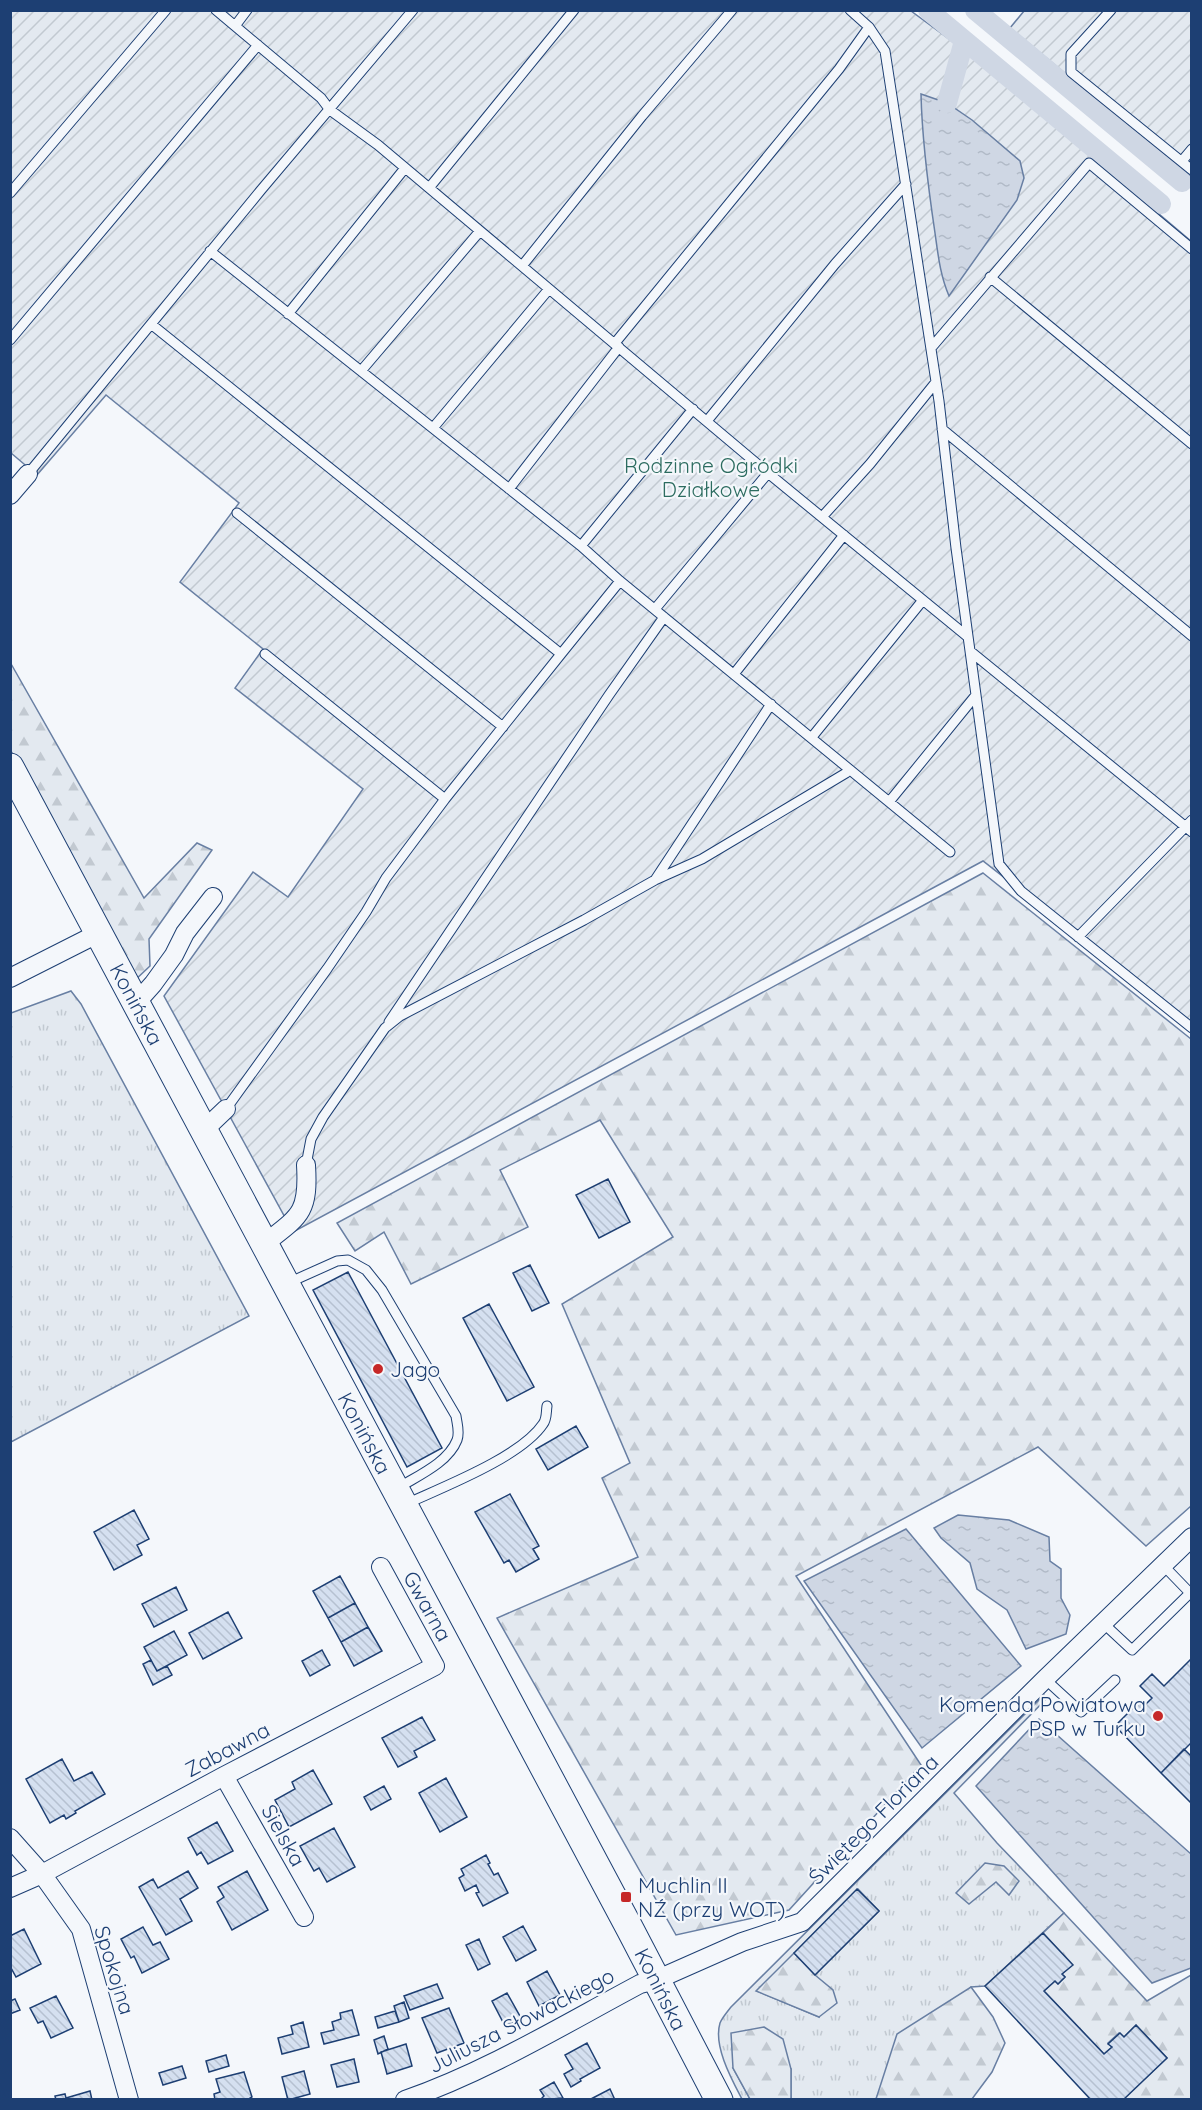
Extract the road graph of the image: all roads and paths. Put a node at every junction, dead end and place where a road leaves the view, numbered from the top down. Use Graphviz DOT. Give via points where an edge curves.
graph roads {
  1 [pos="166,10"];
  2 [pos="216,10"];
  3 [pos="248,10"];
  4 [pos="413,10"];
  5 [pos="574,10"];
  6 [pos="732,10"];
  7 [pos="850,10"];
  8 [pos="1112,10"];
  9 [pos="235,26"];
  10 [pos="869,27"];
  11 [pos="258,45"];
  12 [pos="330,110"];
  13 [pos="1191,149"];
  14 [pos="1182,161"];
  15 [pos="405,168"];
  16 [pos="1191,170"];
  17 [pos="906,184"];
  18 [pos="429,188"];
  19 [pos="10,193"];
  20 [pos="480,231"];
  21 [pos="1191,249"];
  22 [pos="210,251"];
  23 [pos="522,266"];
  24 [pos="990,277"];
  25 [pos="549,289"];
  26 [pos="288,314"];
  27 [pos="151,324"];
  28 [pos="10,340"];
  29 [pos="617,345"];
  30 [pos="931,348"];
  31 [pos="361,371"];
  32 [pos="936,382"];
  33 [pos="693,409"];
  34 [pos="707,421"];
  35 [pos="433,429"];
  36 [pos="942,429"];
  37 [pos="1191,444"];
  38 [pos="768,473"];
  39 [pos="28,474"];
  40 [pos="509,489"];
  41 [pos="10,495"];
  42 [pos="237,513"];
  43 [pos="822,517"];
  44 [pos="844,535"];
  45 [pos="581,546"];
  46 [pos="620,581"];
  47 [pos="923,600"];
  48 [pos="655,609"];
  49 [pos="664,617"];
  50 [pos="1191,636"];
  51 [pos="968,638"];
  52 [pos="970,651"];
  53 [pos="265,654"];
  54 [pos="561,654"];
  55 [pos="734,674"];
  56 [pos="976,695"];
  57 [pos="771,704"];
  58 [pos="503,727"];
  59 [pos="812,737"];
  60 [pos="10,768"];
  61 [pos="849,769"];
  62 [pos="445,799"];
  63 [pos="889,802"];
  64 [pos="1189,826"];
  65 [pos="950,852"];
  66 [pos="655,880"];
  67 [pos="213,897"];
  68 [pos="99,933"];
  69 [pos="1078,937"];
  70 [pos="10,978"];
  71 [pos="136,1003"];
  72 [pos="385,1028"];
  73 [pos="1191,1028"];
  74 [pos="226,1109"];
  75 [pos="204,1130"];
  76 [pos="306,1165"];
  77 [pos="264,1244"];
  78 [pos="286,1284"];
  79 [pos="547,1406"];
  80 [pos="400,1498"];
  81 [pos="1191,1537"];
  82 [pos="1163,1565"];
  83 [pos="381,1567"];
  84 [pos="1191,1594"];
  85 [pos="1103,1623"];
  86 [pos="435,1666"];
  87 [pos="1045,1679"];
  88 [pos="1114,1680"];
  89 [pos="225,1776"];
  90 [pos="10,1838"];
  91 [pos="42,1874"];
  92 [pos="10,1888"];
  93 [pos="304,1917"];
  94 [pos="656,1980"];
  95 [pos="129,2100"];
  96 [pos="405,2100"];
  97 [pos="718,2100"];
  1 -- 19 [label="lane"];
  2 -- 9 [label="lane"];
  3 -- 9 [label="lane"];
  4 -- 12 [label="lane"];
  5 -- 18 [label="lane"];
  6 -- 23 [label="lane"];
  7 -- 10 [label="lane"];
  8 -- 14 [label="lane" via="1071,54 1071,72"];
  9 -- 11 [label="lane"];
  10 -- 17 [label="lane" via="885,51"];
  10 -- 29 [label="lane" via="840,69"];
  11 -- 12 [label="lane"];
  11 -- 28 [label="lane"];
  12 -- 15 [label="lane"];
  12 -- 22 [label="lane"];
  13 -- 14 [label="lane"];
  14 -- 16 [label="lane"];
  15 -- 18 [label="lane"];
  15 -- 26 [label="lane"];
  17 -- 30 [label="lane"];
  17 -- 34 [label="lane"];
  18 -- 20 [label="lane"];
  20 -- 23 [label="lane"];
  20 -- 31 [label="lane"];
  21 -- 24 [label="lane" via="1089,163"];
  22 -- 26 [label="lane"];
  22 -- 27 [label="lane"];
  23 -- 25 [label="lane"];
  24 -- 30 [label="lane"];
  24 -- 37 [label="lane"];
  25 -- 29 [label="lane"];
  25 -- 35 [label="lane"];
  26 -- 31 [label="lane"];
  27 -- 39 [label="lane"];
  27 -- 54 [label="lane"];
  29 -- 33 [label="lane"];
  29 -- 40 [label="lane"];
  30 -- 32 [label="lane"];
  31 -- 35 [label="lane"];
  32 -- 36 [label="lane"];
  32 -- 43 [label="lane"];
  33 -- 34 [label="lane"];
  33 -- 45 [label="lane"];
  34 -- 38 [label="lane"];
  35 -- 40 [label="lane"];
  36 -- 50 [label="lane"];
  36 -- 51 [label="lane"];
  38 -- 43 [label="lane"];
  38 -- 48 [label="lane"];
  39 -- 41 [label="street"];
  40 -- 45 [label="lane"];
  42 -- 58 [label="lane"];
  43 -- 44 [label="lane"];
  44 -- 47 [label="lane"];
  44 -- 55 [label="lane"];
  45 -- 46 [label="lane"];
  46 -- 48 [label="lane"];
  46 -- 54 [label="lane"];
  47 -- 51 [label="lane"];
  47 -- 59 [label="lane"];
  48 -- 49 [label="lane"];
  49 -- 55 [label="lane"];
  49 -- 72 [label="lane"];
  51 -- 52 [label="lane"];
  52 -- 56 [label="lane"];
  52 -- 64 [label="lane"];
  53 -- 62 [label="lane"];
  54 -- 58 [label="lane"];
  55 -- 57 [label="lane"];
  56 -- 63 [label="lane"];
  56 -- 69 [label="lane" via="999,864 1021,891"];
  57 -- 59 [label="lane"];
  57 -- 66 [label="lane"];
  58 -- 62 [label="lane"];
  59 -- 61 [label="lane"];
  60 -- 68 [label="main road, Konińska"];
  61 -- 63 [label="lane"];
  61 -- 66 [label="lane" via="702,859"];
  62 -- 74 [label="lane"];
  63 -- 65 [label="lane"];
  64 -- 69 [label="lane"];
  66 -- 72 [label="lane" via="400,1016"];
  67 -- 71 [label="street"];
  68 -- 70 [label="street"];
  68 -- 71 [label="main road, Konińska"];
  69 -- 73 [label="lane"];
  71 -- 75 [label="main road, Konińska"];
  72 -- 76 [label="lane" via="310,1139"];
  74 -- 75 [label="street"];
  75 -- 77 [label="main road, Konińska"];
  76 -- 77 [label="street" via="301,1211 296,1220"];
  77 -- 78 [label="main road, Konińska"];
  78 -- 80 [label="main road, Konińska"];
  78 -- 80 [label="lane" via="348,1260 366,1270 382,1290 456,1416 456,1442"];
  79 -- 80 [label="lane" via="545,1422 503,1457"];
  80 -- 94 [label="main road, Konińska"];
  81 -- 82 [label="street, Świętego Floriana"];
  82 -- 84 [label="lane"];
  82 -- 85 [label="street, Świętego Floriana"];
  83 -- 86 [label="street, Gwarna"];
  84 -- 85 [label="lane" via="1131,1650"];
  85 -- 87 [label="street, Świętego Floriana"];
  86 -- 89 [label="street, Zabawna"];
  87 -- 88 [label="lane" via="1082,1712"];
  87 -- 94 [label="street, Świętego Floriana" via="802,1922 742,1942"];
  89 -- 91 [label="street, Zabawna"];
  89 -- 93 [label="street, Sielska"];
  90 -- 91 [label="street, Spokojna"];
  91 -- 92 [label="street, Zabawna"];
  91 -- 95 [label="street, Spokojna" via="81,1929"];
  94 -- 96 [label="street, Juliusza Słowackiego" via="640,1984 486,2067"];
  94 -- 97 [label="main road, Konińska"];
}
